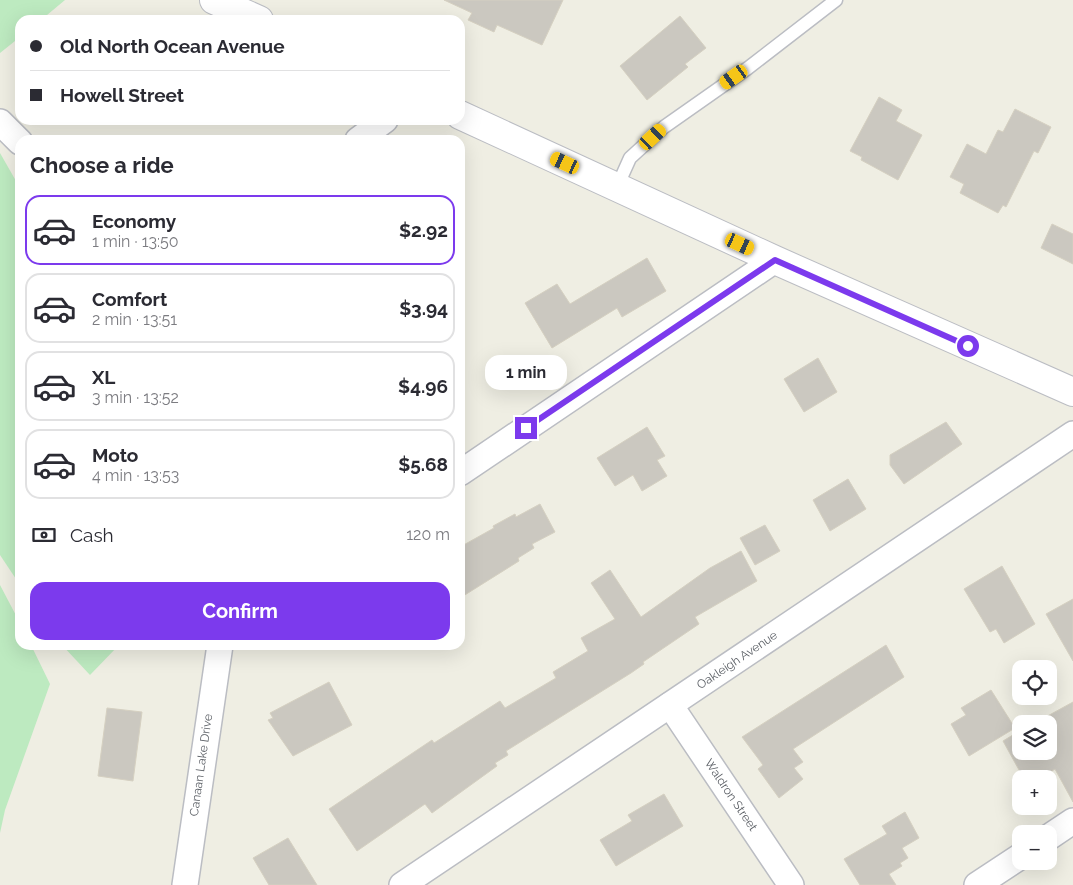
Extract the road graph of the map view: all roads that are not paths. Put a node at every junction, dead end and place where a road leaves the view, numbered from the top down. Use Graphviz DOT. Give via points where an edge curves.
graph roads {
  1 [pos="214,0"];
  2 [pos="836,0"];
  3 [pos="248,15"];
  4 [pos="465,117"];
  5 [pos="0,122"];
  6 [pos="378,125"];
  7 [pos="365,135"];
  8 [pos="15,137"];
  9 [pos="617,187"];
  10 [pos="775,260"];
  11 [pos="1073,392"];
  12 [pos="1073,434"];
  13 [pos="465,470"];
  14 [pos="219,650"];
  15 [pos="670,705"];
  16 [pos="1073,821"];
  17 [pos="1057,832"];
  18 [pos="1012,864"];
  19 [pos="991,881"];
  20 [pos="185,885"];
  21 [pos="402,885"];
  22 [pos="791,885"];
  1 -- 3 [label="street"];
  2 -- 9 [label="lane" via="664,127 630,158"];
  4 -- 9 [label="street"];
  5 -- 8 [label="street"];
  6 -- 7 [label="street"];
  9 -- 10 [label="street"];
  10 -- 11 [label="street"];
  10 -- 13 [label="street"];
  12 -- 15 [label="street, Oakleigh Avenue"];
  14 -- 20 [label="street, Canaan Lake Drive"];
  15 -- 21 [label="street, Oakleigh Avenue"];
  15 -- 22 [label="street, Waldron Street"];
  16 -- 17 [label="street"];
  18 -- 19 [label="street"];
}
